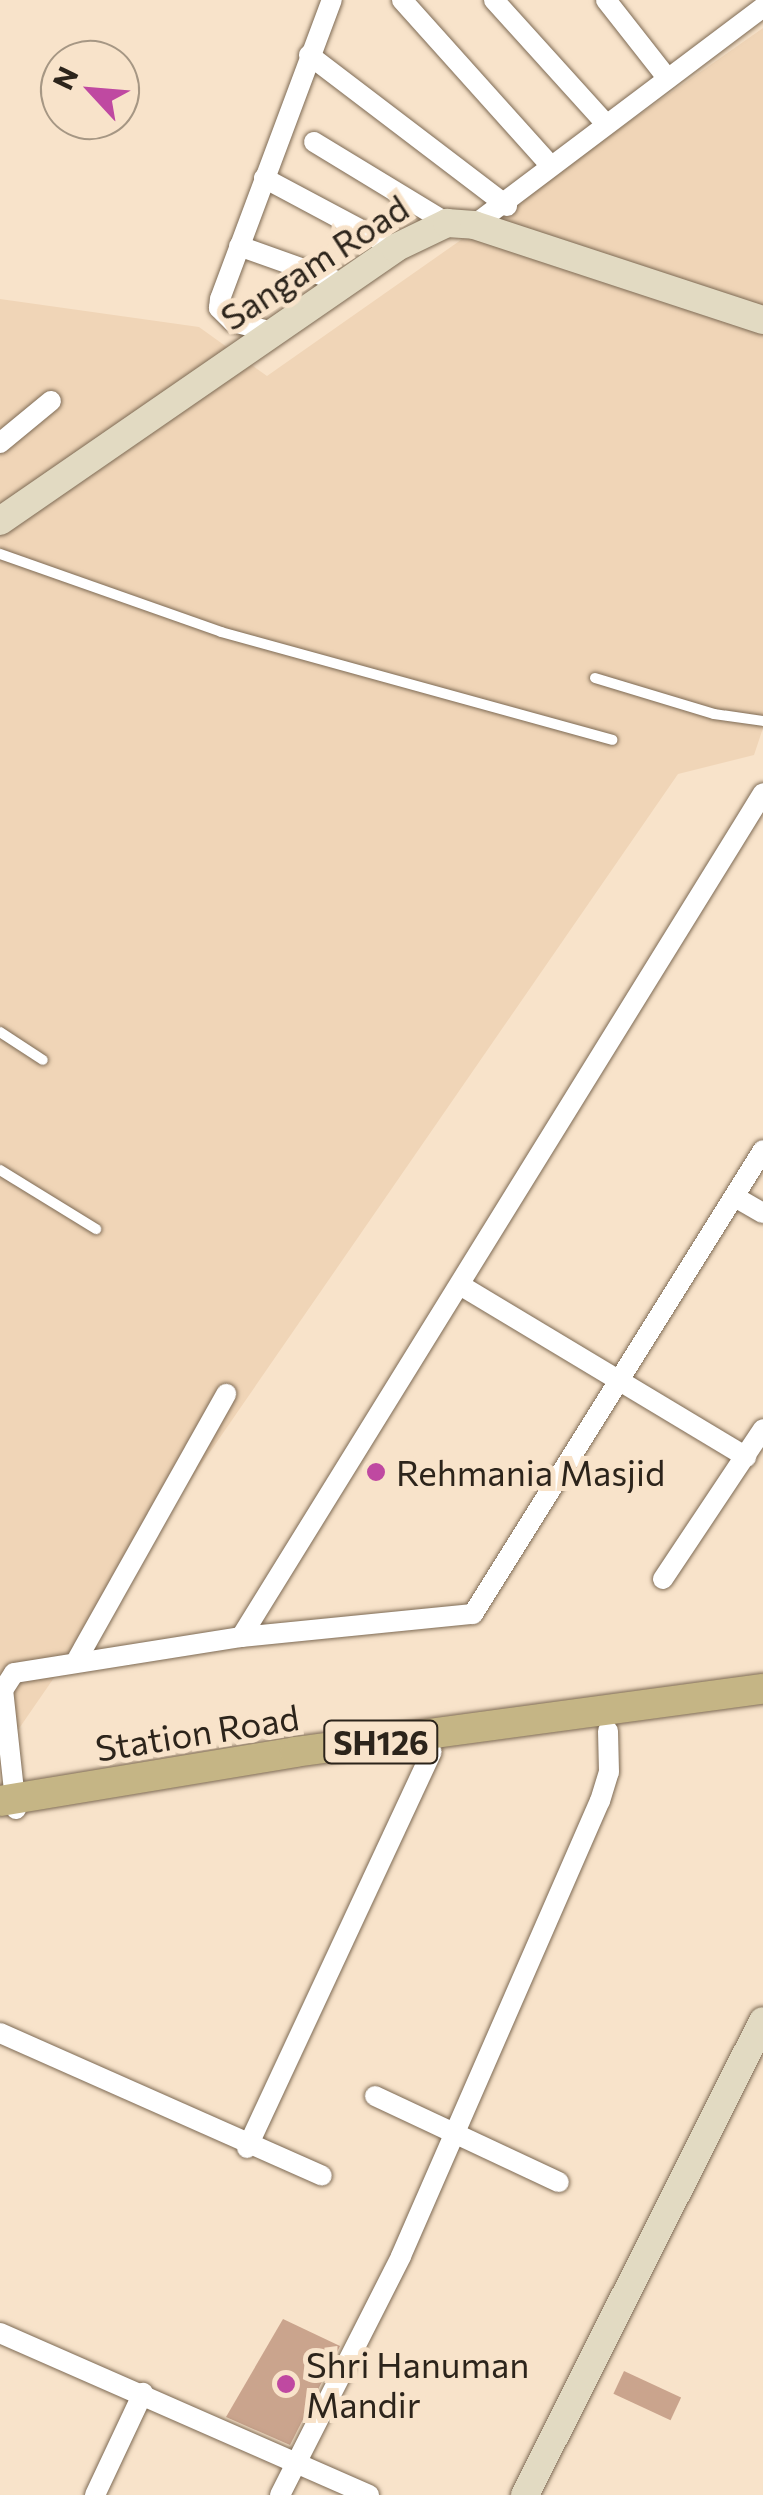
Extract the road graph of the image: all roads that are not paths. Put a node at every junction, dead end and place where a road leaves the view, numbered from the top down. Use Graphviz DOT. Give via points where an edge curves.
graph roads {
  1 [pos="332,0"];
  2 [pos="402,0"];
  3 [pos="494,0"];
  4 [pos="606,0"];
  5 [pos="763,6"];
  6 [pos="309,55"];
  7 [pos="668,79"];
  8 [pos="605,123"];
  9 [pos="314,142"];
  10 [pos="550,164"];
  11 [pos="264,178"];
  12 [pos="507,206"];
  13 [pos="460,224"];
  14 [pos="239,246"];
  15 [pos="395,248"];
  16 [pos="344,284"];
  17 [pos="763,320"];
  18 [pos="273,332"];
  19 [pos="51,401"];
  20 [pos="0,443"];
  21 [pos="0,522"];
  22 [pos="0,554"];
  23 [pos="595,678"];
  24 [pos="763,720"];
  25 [pos="612,740"];
  26 [pos="763,793"];
  27 [pos="0,1032"];
  28 [pos="42,1060"];
  29 [pos="763,1150"];
  30 [pos="0,1170"];
  31 [pos="735,1197"];
  32 [pos="763,1213"];
  33 [pos="96,1229"];
  34 [pos="460,1285"];
  35 [pos="621,1385"];
  36 [pos="226,1394"];
  37 [pos="763,1429"];
  38 [pos="746,1458"];
  39 [pos="664,1580"];
  40 [pos="241,1637"];
  41 [pos="78,1658"];
  42 [pos="763,1690"];
  43 [pos="763,1705"];
  44 [pos="608,1731"];
  45 [pos="432,1752"];
  46 [pos="8,1806"];
  47 [pos="763,2021"];
  48 [pos="0,2034"];
  49 [pos="375,2096"];
  50 [pos="454,2134"];
  51 [pos="248,2148"];
  52 [pos="322,2176"];
  53 [pos="558,2182"];
  54 [pos="0,2333"];
  55 [pos="143,2393"];
  56 [pos="296,2464"];
  57 [pos="95,2495"];
  58 [pos="280,2495"];
  59 [pos="370,2495"];
  60 [pos="525,2495"];
  1 -- 6 [label="street"];
  2 -- 10 [label="street"];
  3 -- 8 [label="street"];
  4 -- 7 [label="street"];
  5 -- 7 [label="street"];
  6 -- 11 [label="street"];
  6 -- 12 [label="street"];
  7 -- 8 [label="street"];
  8 -- 10 [label="street"];
  9 -- 13 [label="street"];
  10 -- 12 [label="street"];
  11 -- 14 [label="street"];
  11 -- 15 [label="street"];
  12 -- 13 [label="street"];
  13 -- 15 [label="street, Sangam Road"];
  13 -- 17 [label="street"];
  14 -- 16 [label="street"];
  14 -- 18 [label="street" via="219,308 232,322"];
  15 -- 16 [label="street, Sangam Road"];
  16 -- 18 [label="street, Sangam Road"];
  18 -- 21 [label="street, Sangam Road"];
  19 -- 20 [label="street"];
  22 -- 25 [label="lane" via="221,632"];
  23 -- 24 [label="lane" via="700,711"];
  26 -- 34 [label="street"];
  27 -- 28 [label="lane"];
  29 -- 31 [label="street"];
  30 -- 33 [label="lane"];
  31 -- 32 [label="street"];
  31 -- 35 [label="street"];
  34 -- 35 [label="street"];
  34 -- 40 [label="street"];
  35 -- 38 [label="street"];
  35 -- 40 [label="street" via="473,1614"];
  36 -- 41 [label="street"];
  37 -- 38 [label="street"];
  38 -- 39 [label="street"];
  40 -- 41 [label="street"];
  41 -- 46 [label="street" via="26,1668 7,1681"];
  42 -- 46 [label="main road, Station Road / SH126" via="295,1752"];
  43 -- 44 [label="main road, Station Road / SH126"];
  44 -- 45 [label="main road, Station Road / SH126"];
  44 -- 50 [label="street" via="609,1772 600,1801"];
  45 -- 46 [label="main road, Station Road / SH126"];
  45 -- 51 [label="street"];
  47 -- 60 [label="street"];
  48 -- 51 [label="street"];
  49 -- 50 [label="street"];
  50 -- 53 [label="street"];
  50 -- 56 [label="street" via="348,2368"];
  51 -- 52 [label="street"];
  54 -- 55 [label="street"];
  55 -- 56 [label="street"];
  55 -- 57 [label="street"];
  56 -- 58 [label="street"];
  56 -- 59 [label="street"];
}
